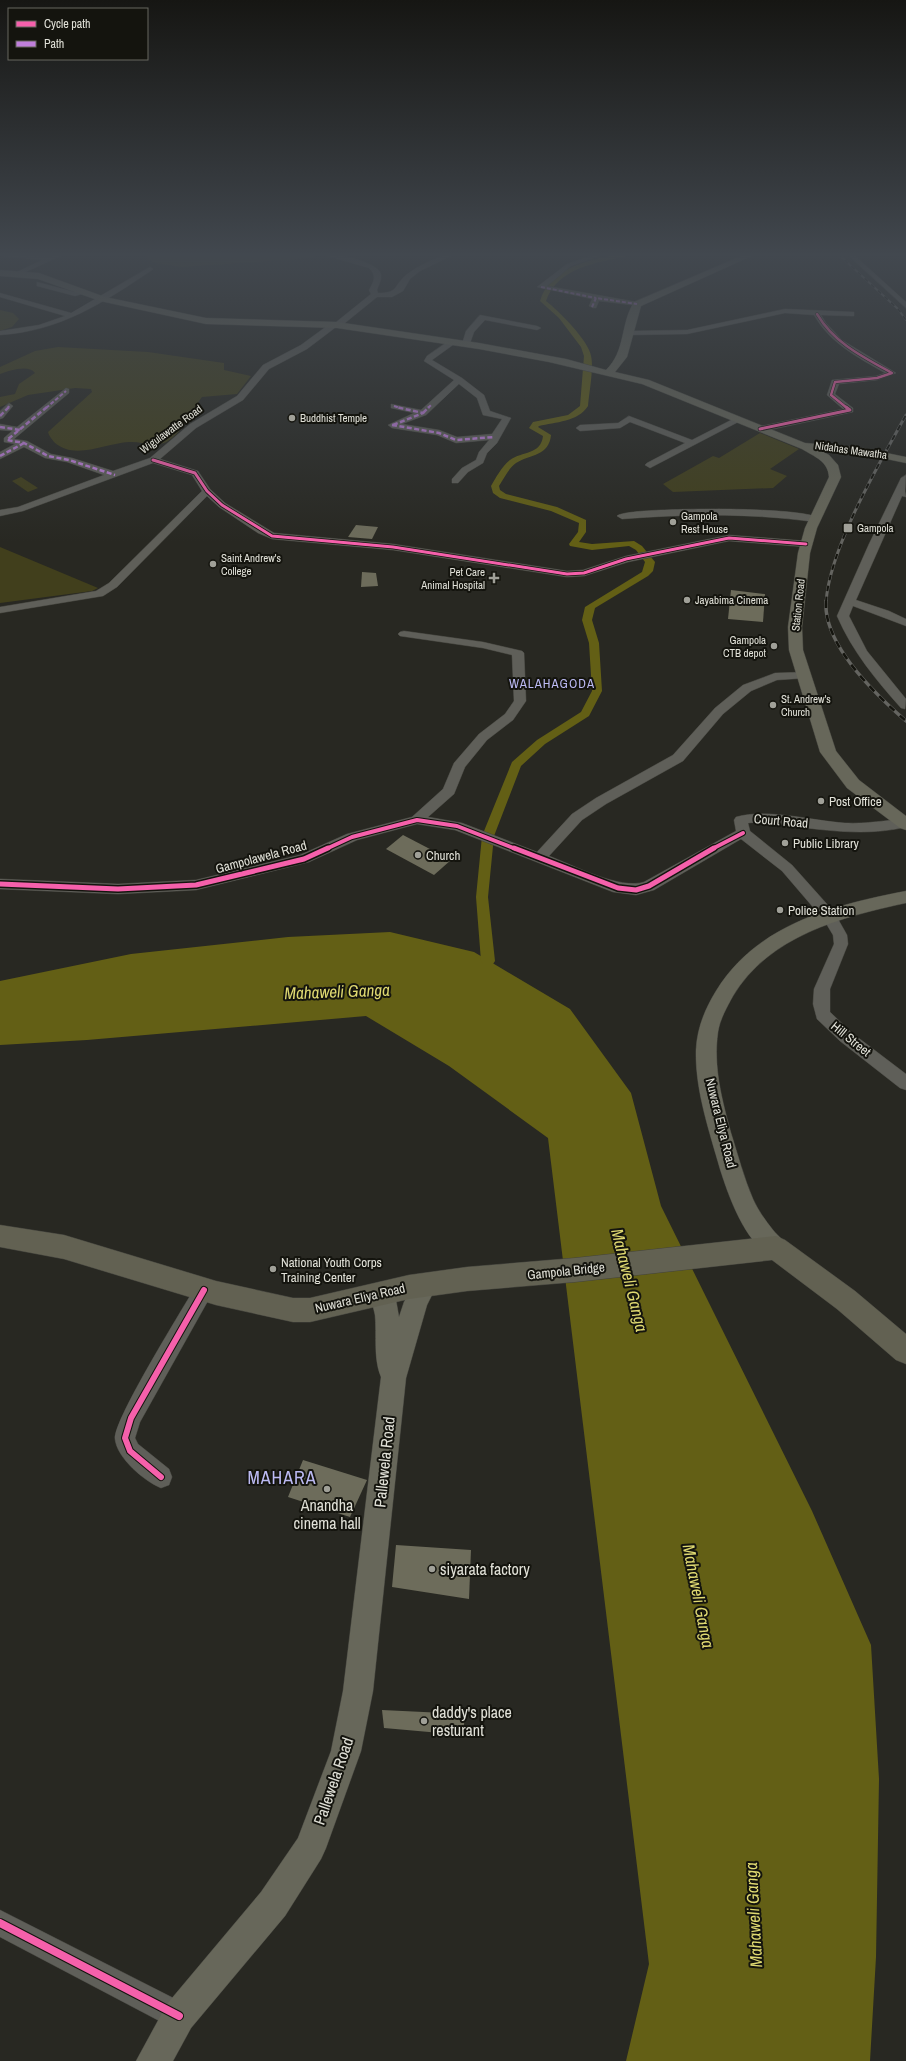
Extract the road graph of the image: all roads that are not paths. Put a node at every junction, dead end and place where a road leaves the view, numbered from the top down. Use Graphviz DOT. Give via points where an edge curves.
graph roads {
  1 [pos="300,350"];
  2 [pos="441,350"];
  3 [pos="500,350"];
  4 [pos="621,350"];
  5 [pos="853,350"];
  6 [pos="611,370"];
  7 [pos="459,380"];
  8 [pos="66,391"];
  9 [pos="9,406"];
  10 [pos="394,406"];
  11 [pos="423,413"];
  12 [pos="0,416"];
  13 [pos="738,420"];
  14 [pos="0,427"];
  15 [pos="580,428"];
  16 [pos="760,429"];
  17 [pos="20,430"];
  18 [pos="494,437"];
  19 [pos="24,443"];
  20 [pos="692,443"];
  21 [pos="795,443"];
  22 [pos="862,451"];
  23 [pos="0,456"];
  24 [pos="153,460"];
  25 [pos="906,460"];
  26 [pos="650,465"];
  27 [pos="843,468"];
  28 [pos="115,475"];
  29 [pos="906,478"];
  30 [pos="455,482"];
  31 [pos="207,491"];
  32 [pos="903,493"];
  33 [pos="0,513"];
  34 [pos="622,516"];
  35 [pos="815,519"];
  36 [pos="806,544"];
  37 [pos="849,602"];
  38 [pos="0,610"];
  39 [pos="906,623"];
  40 [pos="404,634"];
  41 [pos="803,675"];
  42 [pos="906,705"];
  43 [pos="417,820"];
  44 [pos="905,823"];
  45 [pos="743,833"];
  46 [pos="540,857"];
  47 [pos="0,884"];
  48 [pos="906,897"];
  49 [pos="829,916"];
  50 [pos="906,1083"];
  51 [pos="0,1236"];
  52 [pos="776,1248"];
  53 [pos="514,1276"];
  54 [pos="425,1285"];
  55 [pos="204,1290"];
  56 [pos="381,1294"];
  57 [pos="906,1351"];
  58 [pos="393,1378"];
  59 [pos="161,1477"];
  60 [pos="0,1923"];
  61 [pos="180,2016"];
  62 [pos="154,2061"];
  1 -- 24 [label="street, Wigulawatte Road" via="266,367 240,398 193,426"];
  2 -- 7 [label="street" via="428,361"];
  3 -- 6 [label="main road"];
  4 -- 6 [label="main road"];
  5 -- 16 [label="street" via="892,373 877,378 835,382 831,395 850,410"];
  6 -- 13 [label="main road"];
  7 -- 11 [label="street"];
  7 -- 18 [label="street" via="481,397 486,413 507,418"];
  8 -- 17 [label="street"];
  9 -- 12 [label="street"];
  10 -- 11 [label="street"];
  11 -- 18 [label="street" via="392,425 439,433 456,440"];
  13 -- 16 [label="main road"];
  13 -- 20 [label="street"];
  14 -- 17 [label="street"];
  15 -- 20 [label="street" via="620,425 629,419"];
  16 -- 21 [label="main road"];
  17 -- 19 [label="street" via="7,440"];
  18 -- 30 [label="street" via="480,455 480,462 465,470"];
  19 -- 23 [label="street"];
  19 -- 28 [label="street" via="48,456 70,460"];
  20 -- 26 [label="street"];
  21 -- 22 [label="main road, Nidahas Mawatha"];
  21 -- 27 [label="main road" via="825,457 834,467"];
  22 -- 25 [label="main road, Nidahas Mawatha"];
  22 -- 27 [label="main road"];
  24 -- 28 [label="street, Wigulawatte Road"];
  24 -- 31 [label="street" via="195,473"];
  27 -- 35 [label="main road, Station Road"];
  28 -- 33 [label="street, Wigulawatte Road" via="20,509"];
  29 -- 32 [label="street"];
  31 -- 36 [label="street" via="222,505 272,536 393,547 567,574 584,573 630,558 729,538"];
  31 -- 38 [label="street" via="113,585 99,594"];
  32 -- 37 [label="street"];
  34 -- 35 [label="street" via="723,511"];
  35 -- 36 [label="main road, Station Road"];
  36 -- 41 [label="main road, Station Road" via="794,635"];
  37 -- 39 [label="street"];
  37 -- 42 [label="street" via="843,616 846,626 880,678"];
  40 -- 43 [label="street" via="518,652 520,701 509,717 483,737 459,766 449,791"];
  41 -- 44 [label="main road, Station Road" via="821,736 833,760 863,792"];
  41 -- 46 [label="street" via="774,677 747,688 719,711 678,758 577,817"];
  43 -- 46 [label="street, Gampolawela Road" via="457,826"];
  43 -- 47 [label="street, Gampolawela Road" via="352,837 304,859 196,885 118,889"];
  44 -- 45 [label="street, Court Road" via="883,828 868,828 782,821 754,816 741,820"];
  45 -- 46 [label="street, Gampolawela Road" via="649,886 636,890 618,888"];
  45 -- 49 [label="street, Court Road" via="787,868"];
  48 -- 49 [label="main road, Nuwara Eliya Road" via="867,904"];
  49 -- 50 [label="street, Hill Street" via="840,935 841,944 822,989 823,1015 846,1037"];
  49 -- 52 [label="main road, Nuwara Eliya Road" via="789,933 744,967 722,996 708,1035 707,1059 711,1093 727,1156 752,1220 762,1236"];
  51 -- 55 [label="highway, Nuwara Eliya Road" via="64,1247"];
  52 -- 53 [label="highway, Gampola Bridge"];
  52 -- 57 [label="highway" via="846,1300"];
  53 -- 54 [label="highway, Nuwara Eliya Road"];
  54 -- 56 [label="highway, Nuwara Eliya Road"];
  54 -- 58 [label="main road, Pallewela Road" via="416,1302"];
  55 -- 56 [label="highway, Nuwara Eliya Road" via="293,1310 310,1310"];
  55 -- 59 [label="street" via="131,1418 125,1438 130,1451"];
  56 -- 58 [label="main road, Pallewela Road" via="389,1322 389,1352"];
  58 -- 61 [label="main road, Pallewela Road" via="358,1691 346,1751 310,1848 273,1904"];
  60 -- 61 [label="street"];
  61 -- 62 [label="main road, Pallewela Road"];
}
